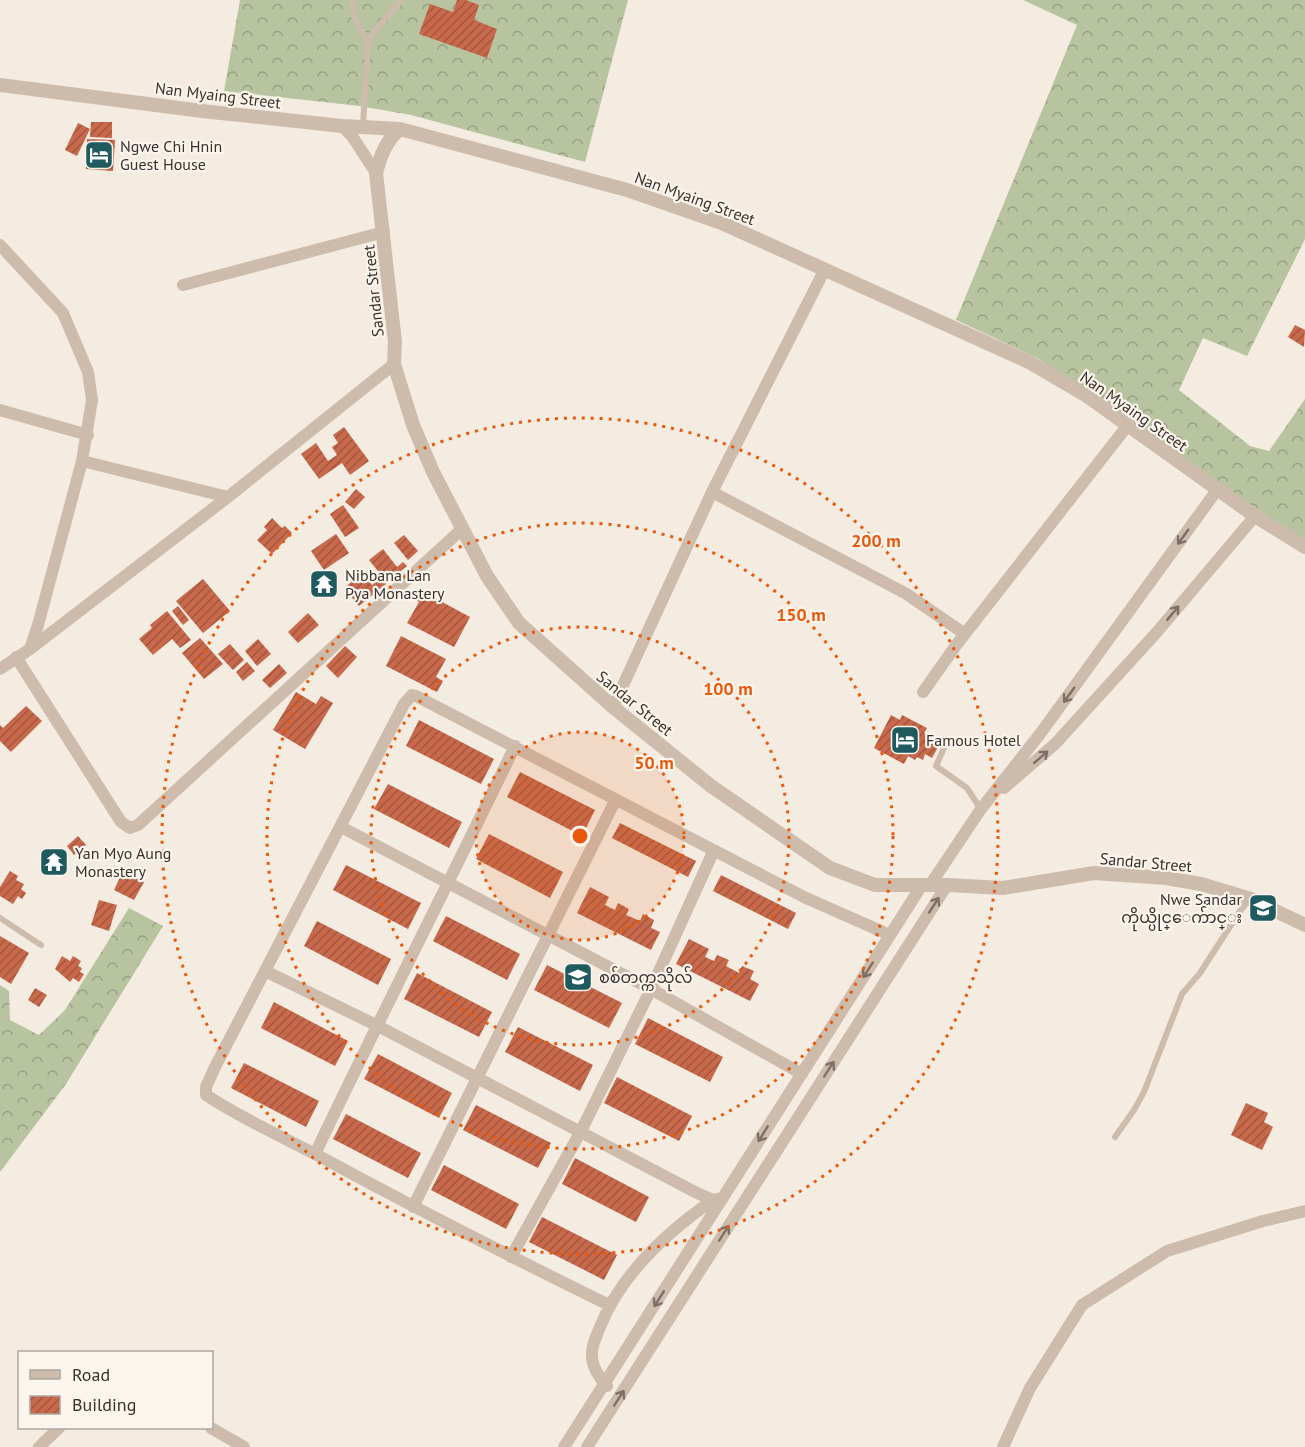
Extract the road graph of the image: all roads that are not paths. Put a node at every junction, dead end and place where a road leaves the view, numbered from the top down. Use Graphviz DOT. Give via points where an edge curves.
graph roads {
  1 [pos="352,0"];
  2 [pos="401,0"];
  3 [pos="368,41"];
  4 [pos="0,85"];
  5 [pos="342,126"];
  6 [pos="363,127"];
  7 [pos="400,129"];
  8 [pos="376,173"];
  9 [pos="384,232"];
  10 [pos="0,245"];
  11 [pos="825,269"];
  12 [pos="183,285"];
  13 [pos="394,364"];
  14 [pos="0,410"];
  15 [pos="1128,425"];
  16 [pos="88,435"];
  17 [pos="82,461"];
  18 [pos="1217,490"];
  19 [pos="712,492"];
  20 [pos="228,497"];
  21 [pos="1255,516"];
  22 [pos="461,530"];
  23 [pos="1305,546"];
  24 [pos="964,634"];
  25 [pos="30,649"];
  26 [pos="16,657"];
  27 [pos="0,669"];
  28 [pos="923,692"];
  29 [pos="613,707"];
  30 [pos="514,746"];
  31 [pos="944,748"];
  32 [pos="616,799"];
  33 [pos="981,809"];
  34 [pos="341,827"];
  35 [pos="714,850"];
  36 [pos="448,885"];
  37 [pos="926,885"];
  38 [pos="946,885"];
  39 [pos="1251,899"];
  40 [pos="0,918"];
  41 [pos="1305,925"];
  42 [pos="548,935"];
  43 [pos="890,935"];
  44 [pos="41,945"];
  45 [pos="265,971"];
  46 [pos="651,988"];
  47 [pos="376,1025"];
  48 [pos="802,1074"];
  49 [pos="478,1078"];
  50 [pos="581,1131"];
  51 [pos="1115,1137"];
  52 [pos="315,1154"];
  53 [pos="718,1199"];
  54 [pos="413,1207"];
  55 [pos="1305,1211"];
  56 [pos="511,1257"];
  57 [pos="609,1305"];
  58 [pos="606,1385"];
  59 [pos="58,1429"];
  60 [pos="213,1429"];
  61 [pos="41,1444"];
  62 [pos="27,1447"];
  63 [pos="244,1447"];
  64 [pos="564,1447"];
  65 [pos="587,1447"];
  66 [pos="1003,1447"];
  1 -- 3 [label="lane" via="355,19"];
  2 -- 3 [label="lane"];
  3 -- 6 [label="lane"];
  4 -- 5 [label="street, Nan Myaing Street"];
  5 -- 6 [label="street, Nan Myaing Street"];
  5 -- 8 [label="street"];
  6 -- 7 [label="street, Nan Myaing Street"];
  7 -- 8 [label="street, Sandar Street" via="381,152"];
  7 -- 11 [label="street, Nan Myaing Street" via="627,190 724,224"];
  8 -- 9 [label="street, Sandar Street"];
  9 -- 12 [label="street"];
  9 -- 13 [label="street, Sandar Street"];
  10 -- 16 [label="street" via="63,313 88,372 92,400"];
  11 -- 15 [label="street, Nan Myaing Street" via="1029,362"];
  11 -- 19 [label="street"];
  13 -- 20 [label="street"];
  13 -- 22 [label="street, Sandar Street" via="412,425"];
  14 -- 16 [label="street"];
  15 -- 18 [label="street, Nan Myaing Street"];
  15 -- 24 [label="street"];
  16 -- 17 [label="street"];
  17 -- 20 [label="street"];
  17 -- 25 [label="street"];
  18 -- 21 [label="street, Nan Myaing Street"];
  18 -- 33 [label="street, one-way"];
  19 -- 24 [label="street" via="905,593"];
  19 -- 29 [label="street"];
  20 -- 25 [label="street"];
  21 -- 23 [label="street, Nan Myaing Street"];
  33 -- 21 [label="street, one-way" via="1055,744"];
  22 -- 26 [label="street" via="138,825 130,828 121,822"];
  22 -- 29 [label="street, Sandar Street" via="519,623"];
  24 -- 28 [label="street"];
  25 -- 26 [label="street"];
  26 -- 27 [label="street"];
  29 -- 37 [label="street, Sandar Street" via="711,786 830,868 875,885"];
  30 -- 32 [label="street"];
  30 -- 34 [label="street" via="411,695"];
  30 -- 36 [label="street"];
  31 -- 33 [label="lane" via="936,766 967,788"];
  32 -- 35 [label="street"];
  32 -- 42 [label="street"];
  33 -- 37 [label="street"];
  34 -- 36 [label="street"];
  34 -- 45 [label="street"];
  35 -- 43 [label="street" via="806,898"];
  35 -- 46 [label="street"];
  36 -- 42 [label="street"];
  36 -- 47 [label="street"];
  37 -- 38 [label="street, Sandar Street"];
  37 -- 43 [label="street"];
  38 -- 39 [label="street, Sandar Street" via="1003,888 1094,873 1166,878"];
  65 -- 38 [label="street, one-way"];
  39 -- 41 [label="street, Sandar Street"];
  39 -- 51 [label="lane" via="1182,994 1144,1092"];
  40 -- 44 [label="lane"];
  42 -- 46 [label="street"];
  42 -- 49 [label="street"];
  43 -- 48 [label="street, one-way"];
  45 -- 47 [label="street"];
  45 -- 52 [label="street" via="215,1067 206,1095"];
  46 -- 48 [label="street"];
  46 -- 50 [label="street"];
  47 -- 49 [label="street"];
  47 -- 52 [label="street"];
  48 -- 53 [label="street, one-way"];
  49 -- 50 [label="street"];
  49 -- 54 [label="street"];
  50 -- 53 [label="street"];
  50 -- 56 [label="street"];
  52 -- 54 [label="street"];
  53 -- 57 [label="street" via="664,1239"];
  53 -- 58 [label="street, one-way"];
  54 -- 56 [label="street"];
  55 -- 66 [label="street" via="1167,1251 1082,1305 1030,1388"];
  56 -- 57 [label="street"];
  57 -- 58 [label="street" via="592,1354 599,1377"];
  58 -- 64 [label="street"];
  59 -- 61 [label="street"];
  60 -- 63 [label="street"];
  61 -- 62 [label="street"];
}
